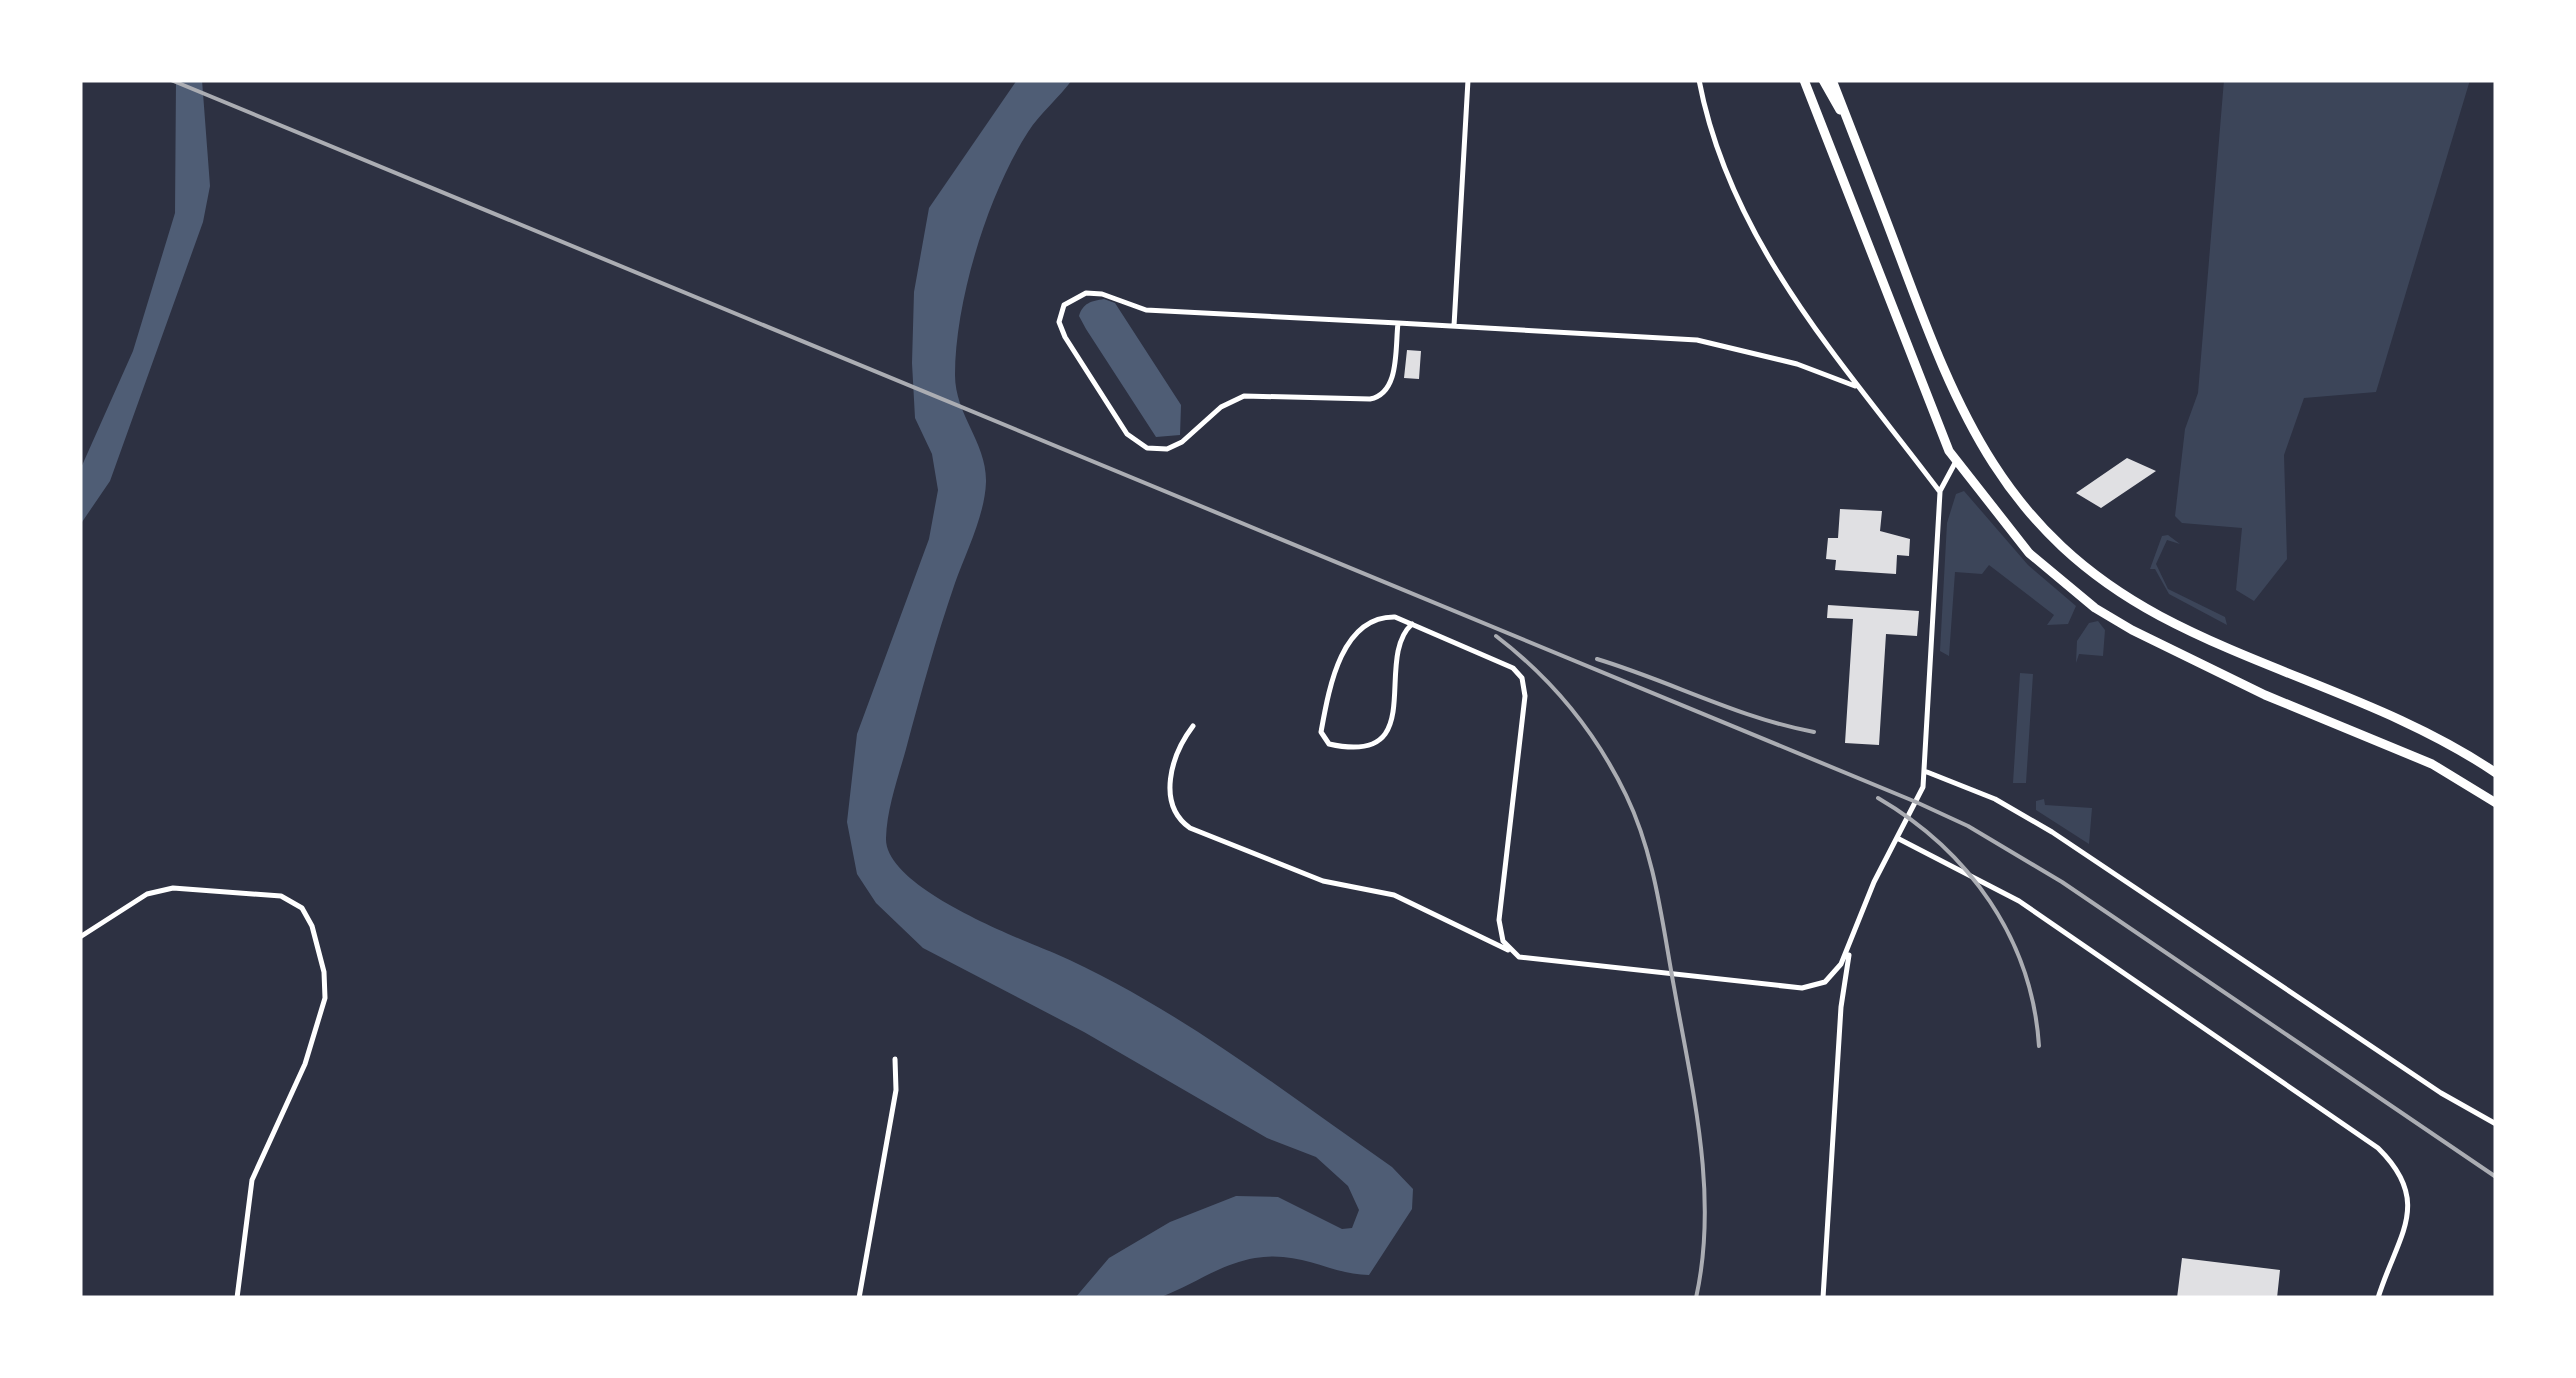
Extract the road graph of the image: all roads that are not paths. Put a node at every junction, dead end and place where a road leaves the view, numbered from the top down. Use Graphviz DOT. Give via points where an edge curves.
graph roads {
  1 [pos="1468,80"];
  2 [pos="1699,80"];
  3 [pos="1804,80"];
  4 [pos="1822,80"];
  5 [pos="1832,80"];
  6 [pos="1848,120"];
  7 [pos="1398,323"];
  8 [pos="1454,326"];
  9 [pos="1865,394"];
  10 [pos="1956,463"];
  11 [pos="1940,492"];
  12 [pos="1412,624"];
  13 [pos="1193,726"];
  14 [pos="1927,772"];
  15 [pos="2496,773"];
  16 [pos="2496,803"];
  17 [pos="1899,839"];
  18 [pos="80,937"];
  19 [pos="1852,942"];
  20 [pos="1519,957"];
  21 [pos="896,1059"];
  22 [pos="2496,1124"];
  23 [pos="236,1298"];
  24 [pos="858,1298"];
  25 [pos="1823,1298"];
  26 [pos="2378,1298"];
  1 -- 8 [label="street"];
  2 -- 9 [label="street" via="1718,160 1748,227"];
  3 -- 10 [label="highway"];
  4 -- 6 [label="highway"];
  5 -- 6 [label="highway"];
  6 -- 15 [label="highway" via="1963,418 1996,472 2045,530 2104,581 2159,616 2421,730"];
  7 -- 7 [label="street" via="1146,310 1097,293 1069,300 1059,322 1127,434 1161,450 1244,396 1382,396 1390,385"];
  7 -- 8 [label="street"];
  8 -- 9 [label="street" via="1696,340 1797,364"];
  9 -- 11 [label="street"];
  10 -- 11 [label="street"];
  10 -- 16 [label="highway" via="2029,553 2094,608 2218,674 2432,764"];
  11 -- 14 [label="street"];
  12 -- 12 [label="street" via="1376,616 1358,627 1324,715 1320,732 1329,744 1365,747 1391,724 1399,643"];
  12 -- 20 [label="street" via="1514,668 1522,678 1499,920 1503,942"];
  13 -- 20 [label="street" via="1180,744 1171,784 1177,819 1322,881 1394,895"];
  14 -- 17 [label="street"];
  14 -- 22 [label="street" via="1995,799 2052,832"];
  17 -- 19 [label="street"];
  17 -- 26 [label="street" via="2019,901 2378,1148 2400,1174 2410,1206"];
  18 -- 23 [label="street" via="147,894 173,888 282,896 302,908 312,926 325,998 305,1064 252,1180"];
  19 -- 20 [label="street" via="1826,982 1802,988"];
  19 -- 25 [label="street" via="1841,1008"];
  21 -- 24 [label="street"];
}
